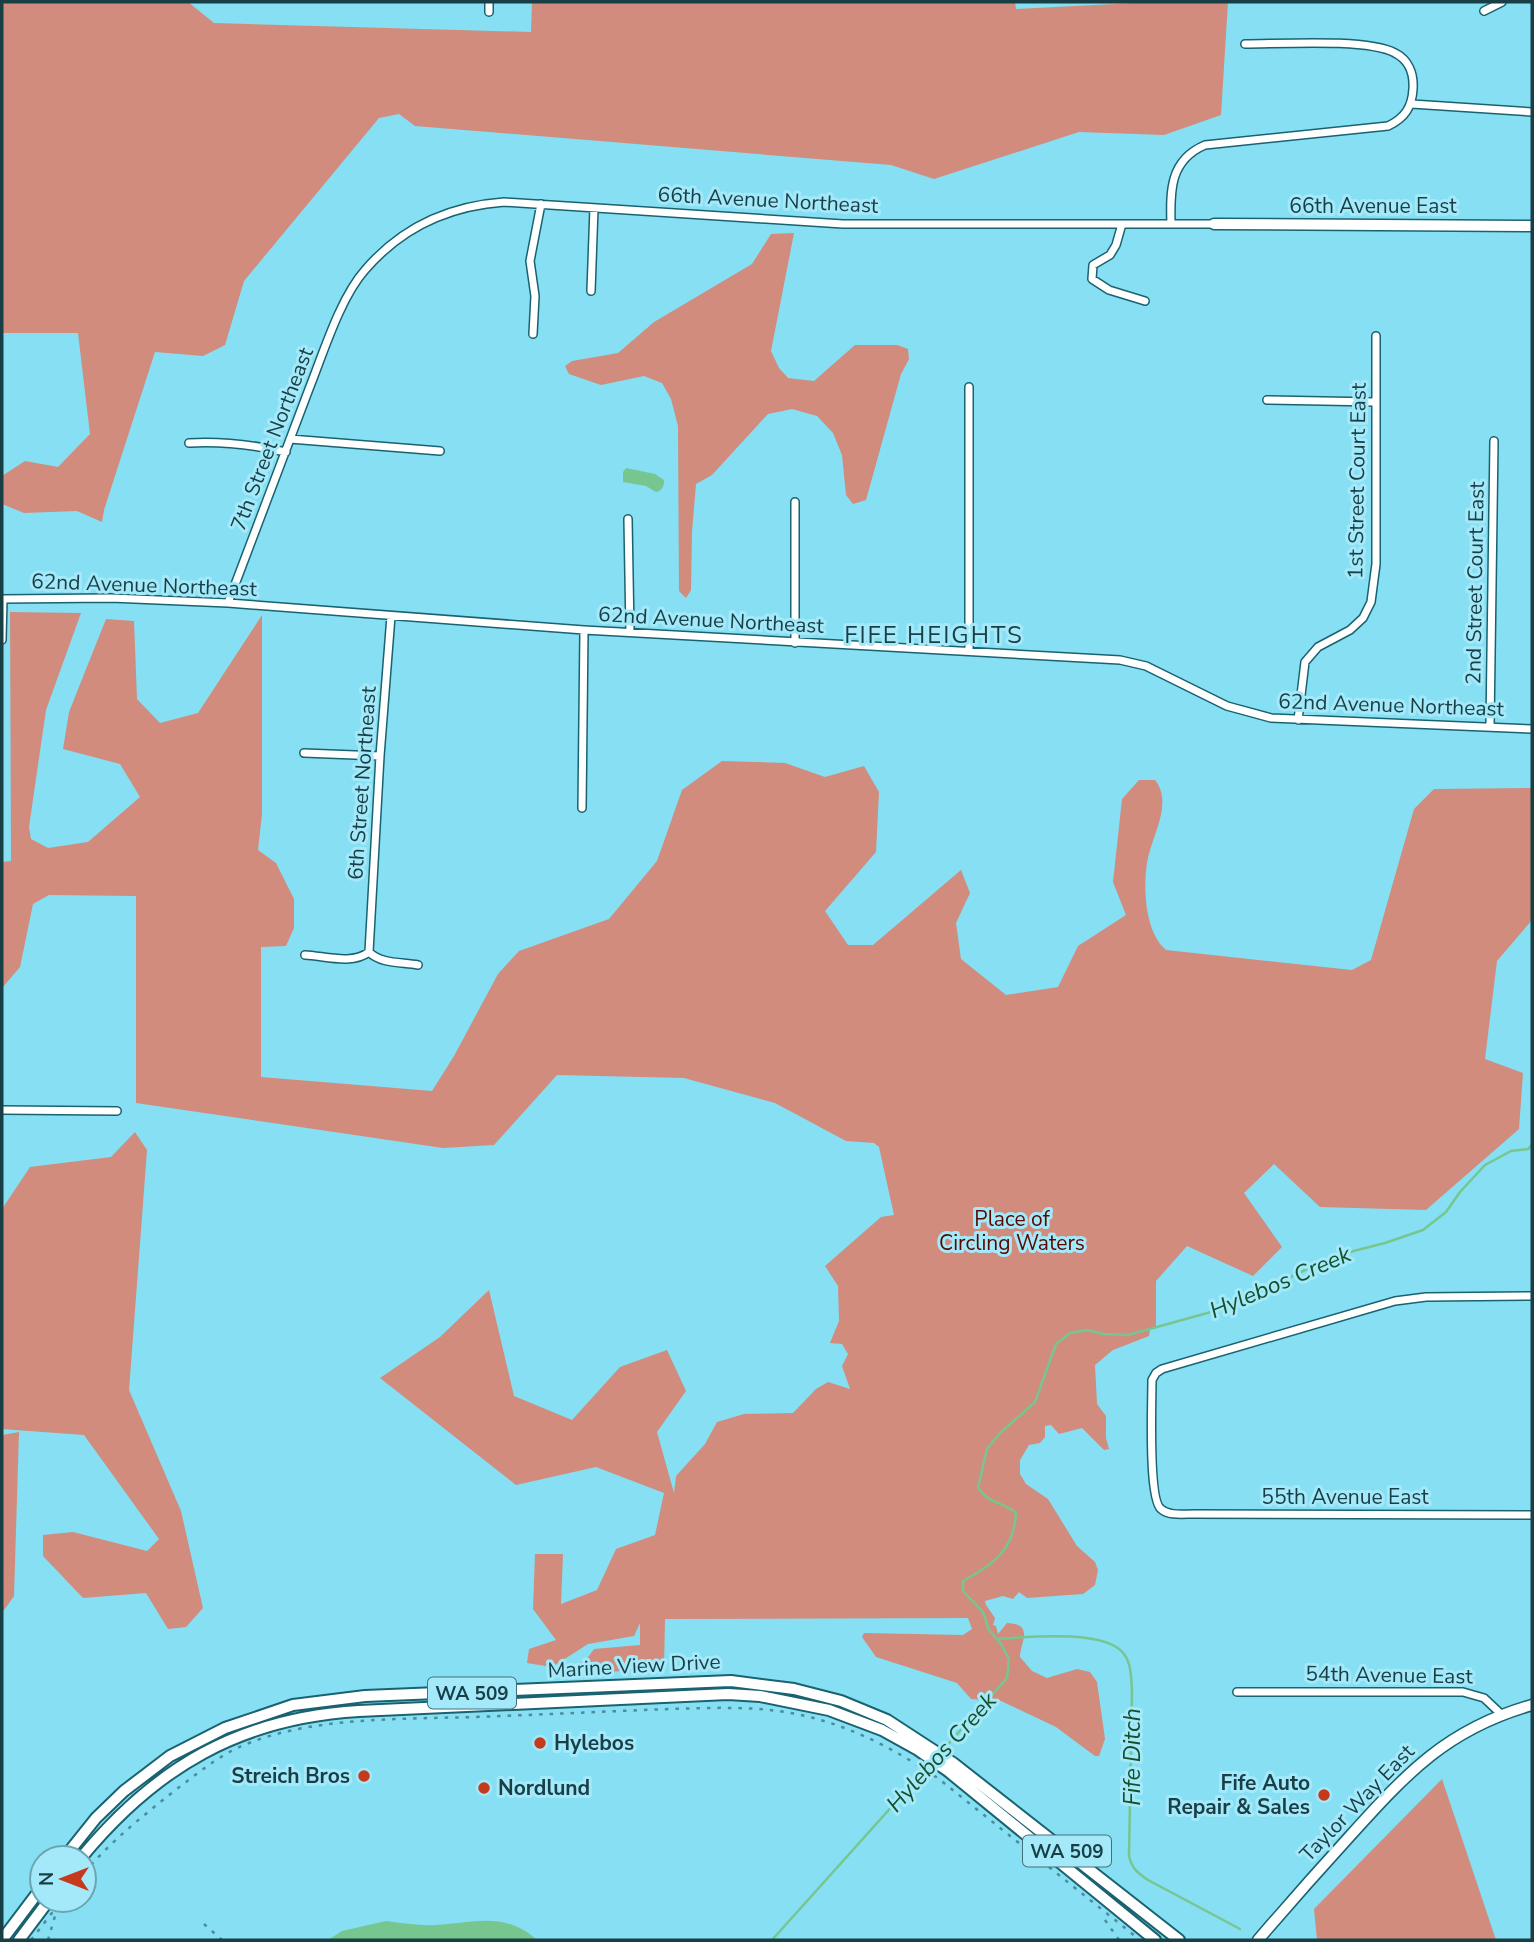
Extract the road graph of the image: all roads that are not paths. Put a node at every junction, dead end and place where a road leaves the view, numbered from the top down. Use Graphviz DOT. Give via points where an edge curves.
graph roads {
  1 [pos="489,2"];
  2 [pos="1502,2"];
  3 [pos="1484,10"];
  4 [pos="489,12"];
  5 [pos="1245,44"];
  6 [pos="1412,104"];
  7 [pos="1532,112"];
  8 [pos="541,204"];
  9 [pos="594,208"];
  10 [pos="1122,224"];
  11 [pos="1171,224"];
  12 [pos="1214,224"];
  13 [pos="1532,226"];
  14 [pos="351,290"];
  15 [pos="591,290"];
  16 [pos="1145,301"];
  17 [pos="533,334"];
  18 [pos="1376,336"];
  19 [pos="969,387"];
  20 [pos="1268,400"];
  21 [pos="1375,402"];
  22 [pos="290,439"];
  23 [pos="1494,441"];
  24 [pos="189,443"];
  25 [pos="440,451"];
  26 [pos="286,452"];
  27 [pos="795,502"];
  28 [pos="628,519"];
  29 [pos="2,598"];
  30 [pos="228,603"];
  31 [pos="391,616"];
  32 [pos="584,630"];
  33 [pos="630,632"];
  34 [pos="2,640"];
  35 [pos="795,643"];
  36 [pos="969,651"];
  37 [pos="1298,720"];
  38 [pos="1490,726"];
  39 [pos="1532,729"];
  40 [pos="304,753"];
  41 [pos="380,756"];
  42 [pos="582,808"];
  43 [pos="369,952"];
  44 [pos="305,955"];
  45 [pos="418,965"];
  46 [pos="2,1110"];
  47 [pos="117,1111"];
  48 [pos="1532,1296"];
  49 [pos="1532,1515"];
  50 [pos="1237,1692"];
  51 [pos="1532,1705"];
  52 [pos="1501,1714"];
  53 [pos="920,1746"];
  54 [pos="951,1767"];
  55 [pos="75,1844"];
  56 [pos="93,1844"];
  57 [pos="28,1906"];
  58 [pos="38,1914"];
  59 [pos="2,1940"];
  60 [pos="19,1940"];
  61 [pos="1155,1940"];
  62 [pos="1179,1940"];
  63 [pos="1258,1940"];
  1 -- 4 [label="street"];
  2 -- 3 [label="street"];
  5 -- 6 [label="street" via="1362,45 1390,51 1405,60 1413,74"];
  6 -- 7 [label="street"];
  6 -- 11 [label="street" via="1388,126 1205,145 1179,165 1172,189"];
  8 -- 9 [label="street, 66th Avenue Northeast"];
  8 -- 14 [label="street, 66th Avenue Northeast" via="489,203 429,220 379,255"];
  8 -- 17 [label="street" via="530,261"];
  9 -- 10 [label="street, 66th Avenue Northeast" via="843,224"];
  9 -- 15 [label="street"];
  10 -- 11 [label="street, 66th Avenue Northeast"];
  10 -- 16 [label="street" via="1110,255 1093,265 1092,279 1109,290"];
  11 -- 12 [label="street, 66th Avenue Northeast"];
  12 -- 13 [label="main road, 66th Avenue East"];
  14 -- 22 [label="street, 7th Street Northeast"];
  18 -- 21 [label="street, 1st Street Court East"];
  19 -- 36 [label="street"];
  20 -- 21 [label="street"];
  21 -- 37 [label="street, 1st Street Court East" via="1376,564 1371,602 1350,630 1318,647 1305,662"];
  22 -- 25 [label="street"];
  22 -- 26 [label="street, 7th Street Northeast"];
  23 -- 38 [label="street, 2nd Street Court East"];
  24 -- 26 [label="street" via="211,441"];
  26 -- 30 [label="street, 7th Street Northeast"];
  27 -- 35 [label="street"];
  28 -- 33 [label="street"];
  29 -- 30 [label="street, 62nd Avenue Northeast"];
  29 -- 34 [label="street"];
  30 -- 31 [label="street, 62nd Avenue Northeast"];
  31 -- 32 [label="street, 62nd Avenue Northeast"];
  31 -- 41 [label="street, 6th Street Northeast"];
  32 -- 33 [label="street, 62nd Avenue Northeast"];
  32 -- 42 [label="street"];
  33 -- 35 [label="street, 62nd Avenue Northeast"];
  35 -- 36 [label="street, 62nd Avenue Northeast"];
  36 -- 37 [label="street, 62nd Avenue Northeast" via="1120,660 1146,666 1242,711"];
  37 -- 38 [label="street, 62nd Avenue Northeast"];
  38 -- 39 [label="street, 62nd Avenue Northeast"];
  40 -- 41 [label="street"];
  41 -- 43 [label="street, 6th Street Northeast"];
  43 -- 44 [label="street" via="349,960"];
  43 -- 45 [label="street" via="381,960"];
  46 -- 47 [label="street"];
  48 -- 49 [label="street, 55th Avenue East" via="1402,1299 1158,1371 1152,1380 1153,1486 1160,1508 1169,1513"];
  50 -- 52 [label="street, 54th Avenue East" via="1463,1692 1484,1698"];
  51 -- 52 [label="main road"];
  52 -- 63 [label="main road, Taylor Way East" via="1451,1740 1408,1773"];
  53 -- 54 [label="main road, Marine View Drive / WA 509"];
  53 -- 55 [label="main road, Marine View Drive / WA 509" via="887,1720 842,1701 731,1681 317,1701 225,1728 170,1756 124,1791"];
  53 -- 56 [label="main road, Marine View Drive / WA 509" via="829,1710 728,1694 326,1713 231,1739 179,1767 119,1815"];
  54 -- 61 [label="main road, Marine View Drive / WA 509"];
  54 -- 62 [label="main road, Marine View Drive / WA 509"];
  57 -- 59 [label="main road"];
  58 -- 60 [label="main road"];
}
